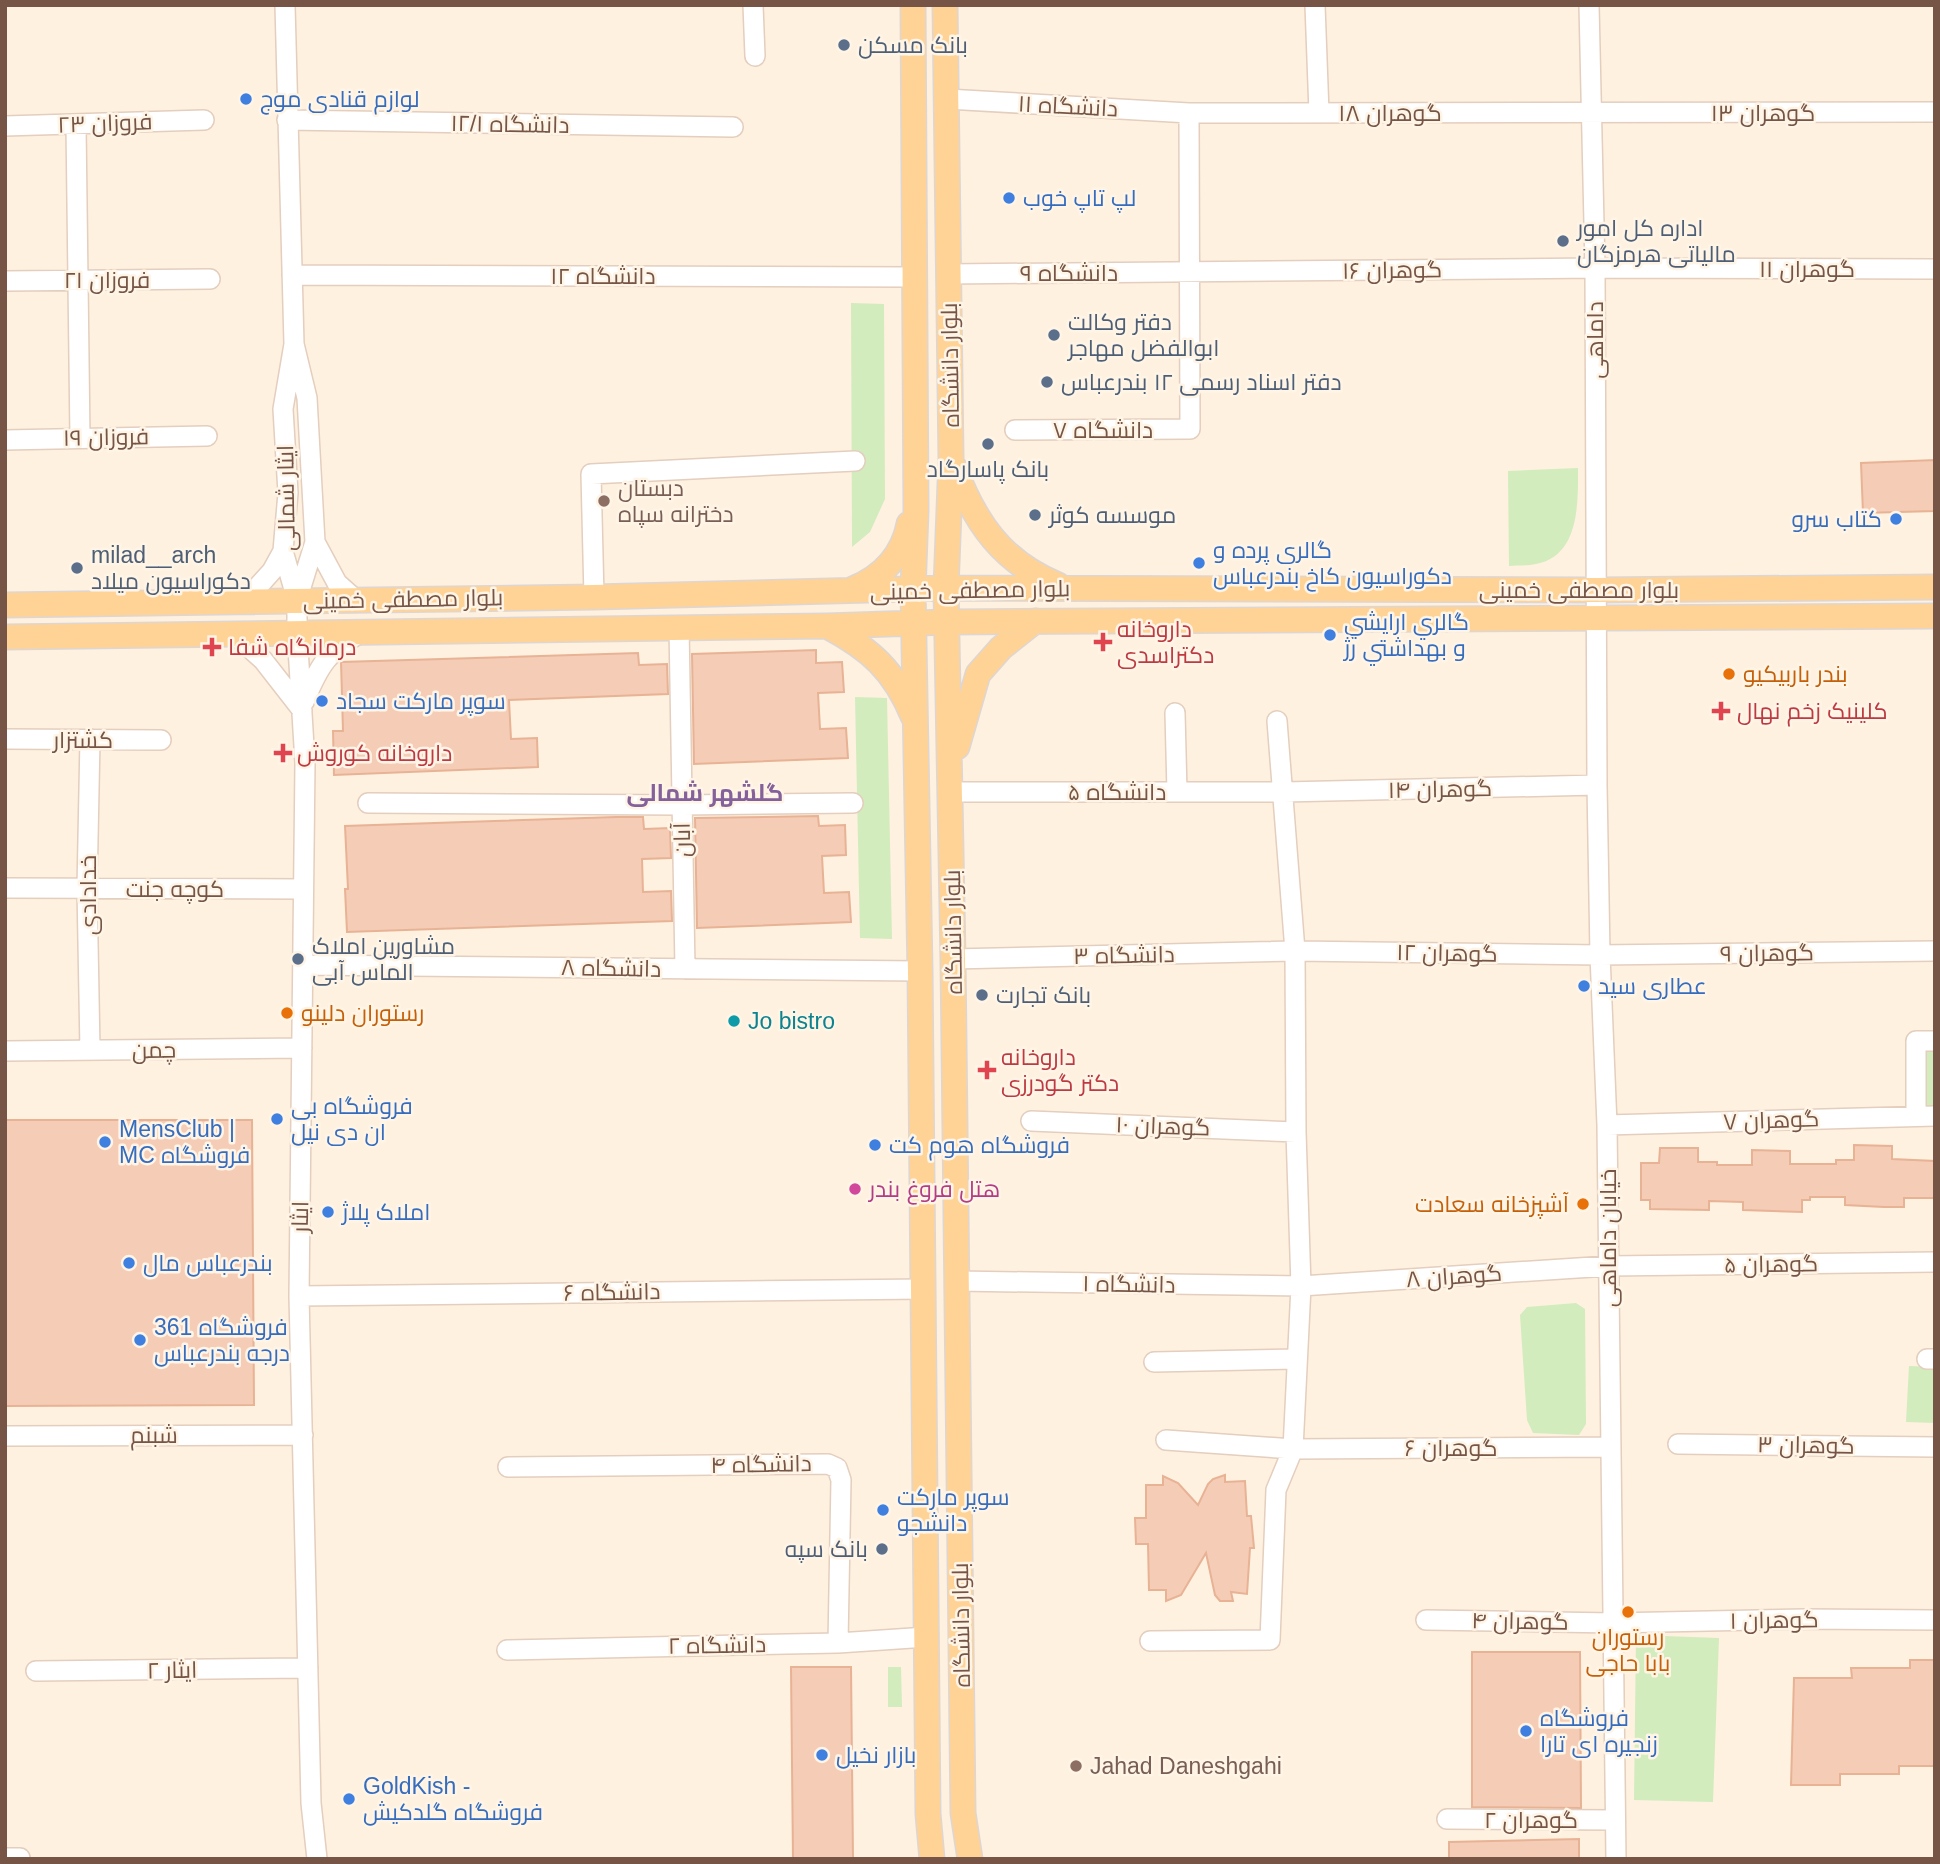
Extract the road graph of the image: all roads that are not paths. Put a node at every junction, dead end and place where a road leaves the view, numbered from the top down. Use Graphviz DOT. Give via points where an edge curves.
graph roads {
  1 [pos="285,5"];
  2 [pos="753,5"];
  3 [pos="913,5"];
  4 [pos="945,5"];
  5 [pos="1315,5"];
  6 [pos="1589,5"];
  7 [pos="755,56"];
  8 [pos="947,99"];
  9 [pos="1935,112"];
  10 [pos="1189,113"];
  11 [pos="1319,113"];
  12 [pos="1591,114"];
  13 [pos="204,120"];
  14 [pos="288,120"];
  15 [pos="76,125"];
  16 [pos="5,126"];
  17 [pos="733,127"];
  18 [pos="1595,268"];
  19 [pos="1935,269"];
  20 [pos="1189,272"];
  21 [pos="949,274"];
  22 [pos="292,275"];
  23 [pos="915,277"];
  24 [pos="210,279"];
  25 [pos="78,280"];
  26 [pos="5,281"];
  27 [pos="294,344"];
  28 [pos="1015,430"];
  29 [pos="207,436"];
  30 [pos="80,438"];
  31 [pos="5,440"];
  32 [pos="951,459"];
  33 [pos="855,461"];
  34 [pos="916,486"];
  35 [pos="315,542"];
  36 [pos="283,551"];
  37 [pos="1935,587"];
  38 [pos="946,588"];
  39 [pos="1069,589"];
  40 [pos="913,590"];
  41 [pos="1596,590"];
  42 [pos="843,592"];
  43 [pos="594,597"];
  44 [pos="355,599"];
  45 [pos="297,600"];
  46 [pos="245,601"];
  47 [pos="5,605"];
  48 [pos="1935,616"];
  49 [pos="1595,617"];
  50 [pos="947,621"];
  51 [pos="1035,621"];
  52 [pos="914,623"];
  53 [pos="827,626"];
  54 [pos="679,627"];
  55 [pos="297,631"];
  56 [pos="363,631"];
  57 [pos="233,632"];
  58 [pos="5,637"];
  59 [pos="302,710"];
  60 [pos="1175,713"];
  61 [pos="1277,721"];
  62 [pos="917,727"];
  63 [pos="5,739"];
  64 [pos="90,740"];
  65 [pos="161,740"];
  66 [pos="950,781"];
  67 [pos="1597,785"];
  68 [pos="1177,792"];
  69 [pos="1283,792"];
  70 [pos="368,803"];
  71 [pos="853,803"];
  72 [pos="682,805"];
  73 [pos="5,888"];
  74 [pos="87,888"];
  75 [pos="303,889"];
  76 [pos="1295,951"];
  77 [pos="1935,951"];
  78 [pos="1600,955"];
  79 [pos="953,959"];
  80 [pos="303,965"];
  81 [pos="685,969"];
  82 [pos="920,971"];
  83 [pos="1935,1041"];
  84 [pos="302,1048"];
  85 [pos="90,1050"];
  86 [pos="5,1051"];
  87 [pos="1926,1116"];
  88 [pos="1031,1121"];
  89 [pos="1607,1125"];
  90 [pos="1296,1132"];
  91 [pos="1935,1262"];
  92 [pos="1608,1266"];
  93 [pos="957,1281"];
  94 [pos="1301,1286"];
  95 [pos="924,1289"];
  96 [pos="299,1296"];
  97 [pos="1297,1359"];
  98 [pos="1154,1362"];
  99 [pos="303,1435"];
  100 [pos="5,1436"];
  101 [pos="1166,1440"];
  102 [pos="1678,1444"];
  103 [pos="1609,1447"];
  104 [pos="1935,1447"];
  105 [pos="1293,1449"];
  106 [pos="508,1467"];
  107 [pos="1426,1620"];
  108 [pos="1935,1620"];
  109 [pos="1614,1623"];
  110 [pos="927,1637"];
  111 [pos="1150,1641"];
  112 [pos="838,1643"];
  113 [pos="507,1650"];
  114 [pos="308,1668"];
  115 [pos="36,1671"];
  116 [pos="311,1803"];
  117 [pos="1447,1819"];
  118 [pos="1615,1820"];
  119 [pos="5,1858"];
  120 [pos="20,1858"];
  121 [pos="308,1859"];
  122 [pos="317,1859"];
  123 [pos="932,1859"];
  124 [pos="970,1859"];
  125 [pos="1616,1859"];
  1 -- 14 [label="street, ایثار شمالی"];
  2 -- 7 [label="street"];
  3 -- 23 [label="main road, بلوار دانشگاه"];
  4 -- 8 [label="main road, بلوار دانشگاه"];
  5 -- 11 [label="street"];
  6 -- 12 [label="street, داماهی"];
  8 -- 10 [label="street, دانشگاه ۱۱"];
  8 -- 21 [label="main road, بلوار دانشگاه"];
  9 -- 12 [label="street, گوهران ۱۳"];
  10 -- 11 [label="street, گوهران ۱۸"];
  10 -- 20 [label="street"];
  11 -- 12 [label="street, گوهران ۱۸"];
  12 -- 18 [label="street, داماهی"];
  13 -- 15 [label="street, فروزان ۲۳"];
  14 -- 17 [label="street, دانشگاه ۱۲/۱"];
  14 -- 22 [label="street, ایثار شمالی"];
  15 -- 16 [label="street, فروزان ۲۳"];
  15 -- 25 [label="street"];
  18 -- 19 [label="street, گوهران ۱۱"];
  18 -- 20 [label="street, گوهران ۱۶"];
  18 -- 41 [label="street, داماهی"];
  20 -- 21 [label="street, دانشگاه ۹"];
  20 -- 28 [label="street, دانشگاه ۷" via="1190,429"];
  21 -- 32 [label="main road, بلوار دانشگاه"];
  22 -- 23 [label="street, دانشگاه ۱۲"];
  22 -- 27 [label="street, ایثار شمالی"];
  23 -- 34 [label="main road, بلوار دانشگاه"];
  24 -- 25 [label="street, فروزان ۲۱"];
  25 -- 26 [label="street, فروزان ۲۱"];
  25 -- 30 [label="street"];
  27 -- 35 [label="street, ایثار شمالی" via="307,398"];
  27 -- 36 [label="street, ایثار شمالی" via="284,409 288,494"];
  29 -- 30 [label="street, فروزان ۱۹"];
  30 -- 31 [label="street, فروزان ۱۹"];
  32 -- 38 [label="main road, بلوار دانشگاه"];
  32 -- 39 [label="main road" via="963,492 999,546 1038,577"];
  33 -- 43 [label="street" via="591,474"];
  34 -- 40 [label="main road, بلوار دانشگاه"];
  34 -- 42 [label="main road" via="909,529 898,555 882,573"];
  35 -- 44 [label="street" via="337,583"];
  35 -- 45 [label="street, ایثار شمالی"];
  36 -- 45 [label="street, ایثار شمالی"];
  36 -- 46 [label="street"];
  37 -- 41 [label="main road, بلوار مصطفی خمینی"];
  38 -- 39 [label="main road, بلوار مصطفی خمینی"];
  38 -- 40 [label="main road, بلوار مصطفی خمینی"];
  38 -- 50 [label="main road, بلوار دانشگاه"];
  39 -- 41 [label="main road, بلوار مصطفی خمینی"];
  40 -- 42 [label="main road, بلوار مصطفی خمینی"];
  40 -- 52 [label="main road, بلوار دانشگاه"];
  41 -- 49 [label="street, داماهی"];
  42 -- 43 [label="main road, بلوار مصطفی خمینی"];
  43 -- 44 [label="main road, بلوار مصطفی خمینی"];
  44 -- 45 [label="main road, بلوار مصطفی خمینی"];
  45 -- 46 [label="main road, بلوار مصطفی خمینی"];
  45 -- 55 [label="street, ایثار"];
  46 -- 47 [label="main road, بلوار مصطفی خمینی"];
  48 -- 49 [label="main road, بلوار مصطفی خمینی"];
  49 -- 51 [label="main road, بلوار مصطفی خمینی"];
  49 -- 67 [label="street, خیابان داماهی"];
  50 -- 51 [label="main road, بلوار مصطفی خمینی"];
  50 -- 52 [label="main road, بلوار مصطفی خمینی"];
  50 -- 66 [label="main road, بلوار دانشگاه"];
  51 -- 66 [label="main road" via="978,674"];
  52 -- 53 [label="main road, بلوار مصطفی خمینی"];
  52 -- 62 [label="main road, بلوار دانشگاه"];
  53 -- 54 [label="main road, بلوار مصطفی خمینی"];
  53 -- 62 [label="main road" via="857,642 887,668"];
  54 -- 56 [label="main road, بلوار مصطفی خمینی"];
  54 -- 72 [label="street, آبان"];
  55 -- 56 [label="main road, بلوار مصطفی خمینی"];
  55 -- 57 [label="main road, بلوار مصطفی خمینی"];
  55 -- 59 [label="street, ایثار"];
  56 -- 59 [label="street" via="318,668"];
  57 -- 58 [label="main road, بلوار مصطفی خمینی"];
  57 -- 59 [label="street" via="263,660"];
  59 -- 75 [label="street, ایثار"];
  60 -- 68 [label="street"];
  61 -- 69 [label="street"];
  62 -- 82 [label="main road, بلوار دانشگاه"];
  63 -- 64 [label="street, کشتزار"];
  64 -- 65 [label="street, کشتزار"];
  64 -- 74 [label="street, خدادادی"];
  66 -- 68 [label="street, دانشگاه ۵"];
  66 -- 79 [label="main road, بلوار دانشگاه"];
  67 -- 69 [label="street, گوهران ۱۴"];
  67 -- 78 [label="street, خیابان داماهی"];
  68 -- 69 [label="street, دانشگاه ۵"];
  69 -- 76 [label="street"];
  70 -- 72 [label="street"];
  71 -- 72 [label="street"];
  72 -- 81 [label="street, آبان"];
  73 -- 74 [label="street, کوچه جنت"];
  74 -- 75 [label="street, کوچه جنت"];
  74 -- 85 [label="street, خدادادی"];
  75 -- 80 [label="street, ایثار"];
  76 -- 78 [label="street, گوهران ۱۲"];
  76 -- 79 [label="street, دانشگاه ۳"];
  76 -- 90 [label="street"];
  77 -- 78 [label="street, گوهران ۹"];
  78 -- 89 [label="street, خیابان داماهی"];
  79 -- 93 [label="main road, بلوار دانشگاه"];
  80 -- 81 [label="street, دانشگاه ۸"];
  80 -- 84 [label="street, ایثار"];
  81 -- 82 [label="street, دانشگاه ۸"];
  82 -- 95 [label="main road, بلوار دانشگاه"];
  83 -- 87 [label="street" via="1916,1041"];
  84 -- 85 [label="street, چمن"];
  84 -- 96 [label="street, ایثار"];
  85 -- 86 [label="street, چمن"];
  87 -- 89 [label="street, گوهران ۷"];
  88 -- 90 [label="street, گوهران ۱۰"];
  89 -- 92 [label="street, خیابان داماهی"];
  90 -- 94 [label="street"];
  91 -- 92 [label="street, گوهران ۵"];
  92 -- 94 [label="street, گوهران ۸"];
  92 -- 103 [label="street, خیابان داماهی"];
  93 -- 94 [label="street, دانشگاه ۱"];
  93 -- 124 [label="main road, بلوار دانشگاه" via="963,1814"];
  94 -- 97 [label="street"];
  95 -- 96 [label="street, دانشگاه ۶"];
  95 -- 110 [label="main road, بلوار دانشگاه"];
  96 -- 99 [label="street, ایثار"];
  97 -- 98 [label="street"];
  97 -- 105 [label="street"];
  99 -- 100 [label="street, شبنم"];
  99 -- 114 [label="street, ایثار"];
  101 -- 105 [label="street, گوهران ۶"];
  102 -- 104 [label="street, گوهران ۳"];
  103 -- 105 [label="street, گوهران ۶"];
  103 -- 109 [label="street, خیابان داماهی"];
  105 -- 111 [label="street" via="1276,1490 1270,1640"];
  106 -- 112 [label="street, دانشگاه ۴" via="828,1464 836,1468 841,1480"];
  107 -- 109 [label="street, گوهران ۴"];
  108 -- 109 [label="street, گوهران ۱"];
  109 -- 118 [label="street, خیابان داماهی"];
  110 -- 112 [label="street, دانشگاه ۲"];
  110 -- 123 [label="main road, بلوار دانشگاه"];
  112 -- 113 [label="street, دانشگاه ۲"];
  114 -- 115 [label="street, ایثار ۲"];
  114 -- 116 [label="street, ایثار"];
  116 -- 121 [label="street, ایثار"];
  116 -- 122 [label="street, ایثار"];
  117 -- 118 [label="street, گوهران ۲"];
  118 -- 125 [label="street, خیابان داماهی"];
  119 -- 120 [label="street"];
}
